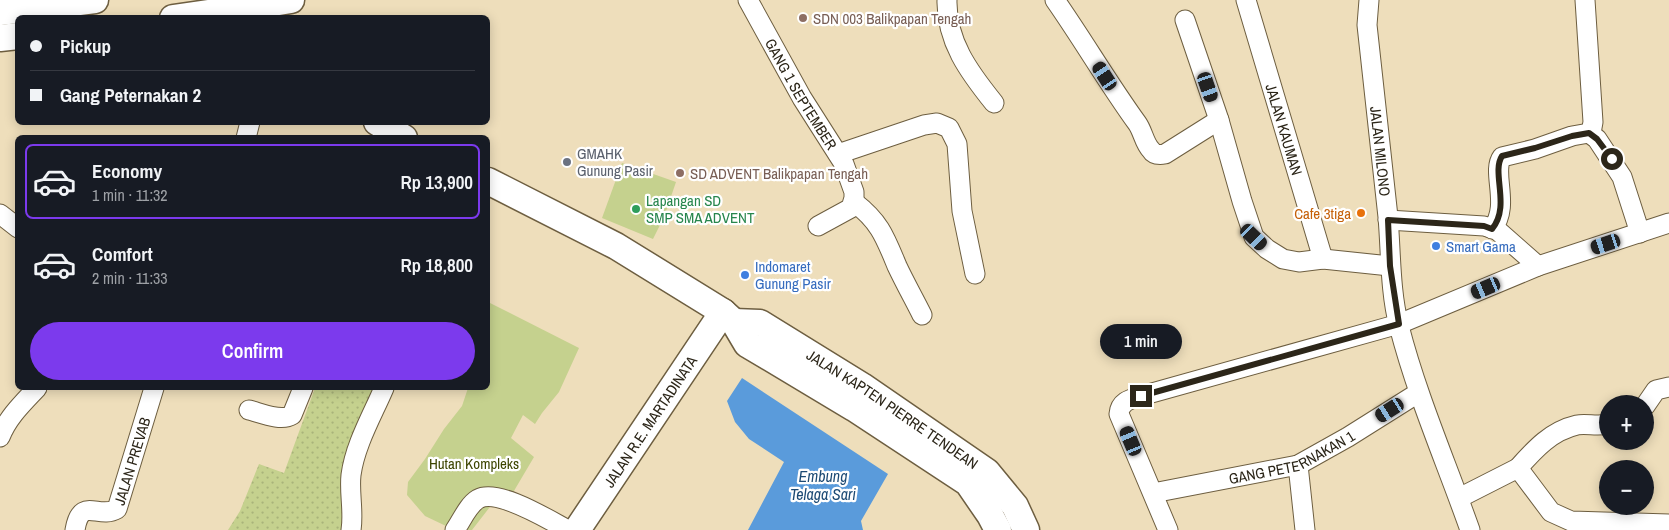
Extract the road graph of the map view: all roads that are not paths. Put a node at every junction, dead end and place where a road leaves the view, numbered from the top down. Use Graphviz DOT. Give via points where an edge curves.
graph roads {
  1 [pos="95,0"];
  2 [pos="291,0"];
  3 [pos="748,0"];
  4 [pos="947,0"];
  5 [pos="1055,0"];
  6 [pos="1246,0"];
  7 [pos="1369,0"];
  8 [pos="1585,0"];
  9 [pos="230,9"];
  10 [pos="0,12"];
  11 [pos="192,15"];
  12 [pos="1185,20"];
  13 [pos="15,36"];
  14 [pos="0,38"];
  15 [pos="994,103"];
  16 [pos="1220,120"];
  17 [pos="382,125"];
  18 [pos="1591,133"];
  19 [pos="399,135"];
  20 [pos="838,154"];
  21 [pos="490,182"];
  22 [pos="854,202"];
  23 [pos="0,214"];
  24 [pos="1388,220"];
  25 [pos="1669,223"];
  26 [pos="15,226"];
  27 [pos="818,226"];
  28 [pos="1492,229"];
  29 [pos="1640,233"];
  30 [pos="1323,259"];
  31 [pos="1390,266"];
  32 [pos="1538,266"];
  33 [pos="975,274"];
  34 [pos="922,315"];
  35 [pos="729,317"];
  36 [pos="1399,324"];
  37 [pos="1669,387"];
  38 [pos="35,390"];
  39 [pos="153,390"];
  40 [pos="301,390"];
  41 [pos="383,390"];
  42 [pos="1418,393"];
  43 [pos="1653,395"];
  44 [pos="249,410"];
  45 [pos="1599,426"];
  46 [pos="0,437"];
  47 [pos="1298,466"];
  48 [pos="1518,468"];
  49 [pos="1153,493"];
  50 [pos="1459,498"];
  51 [pos="1669,524"];
  52 [pos="75,530"];
  53 [pos="352,530"];
  54 [pos="455,530"];
  55 [pos="568,530"];
  56 [pos="577,530"];
  57 [pos="998,530"];
  58 [pos="1026,530"];
  59 [pos="1168,530"];
  60 [pos="1306,530"];
  61 [pos="1470,530"];
  1 -- 10 [label="street"];
  2 -- 9 [label="street"];
  3 -- 20 [label="street, GANG 1 SEPTEMBER" via="802,98"];
  4 -- 15 [label="street" via="949,27 961,59"];
  5 -- 16 [label="street" via="1138,124 1152,152 1165,154"];
  6 -- 30 [label="street, JALAN KAUMAN"];
  7 -- 24 [label="street, JALAN MILONO" via="1368,25"];
  8 -- 18 [label="street"];
  9 -- 11 [label="street"];
  12 -- 16 [label="street"];
  13 -- 14 [label="street"];
  16 -- 30 [label="street" via="1254,237 1283,259 1299,262"];
  17 -- 19 [label="street"];
  18 -- 28 [label="street" via="1502,156 1499,162 1499,217"];
  18 -- 29 [label="street" via="1622,177"];
  20 -- 22 [label="street, GANG 1 SEPTEMBER" via="854,192"];
  20 -- 33 [label="street" via="924,125 937,123 949,128 957,144 962,211"];
  21 -- 35 [label="street, JALAN KAPTEN PIERRE TENDEAN" via="616,246"];
  22 -- 27 [label="street" via="850,208"];
  22 -- 34 [label="street" via="873,218 888,241"];
  23 -- 26 [label="street"];
  24 -- 28 [label="street"];
  24 -- 31 [label="street, JALAN MILONO"];
  25 -- 29 [label="street"];
  28 -- 32 [label="street"];
  29 -- 32 [label="street"];
  30 -- 31 [label="street"];
  31 -- 36 [label="street, JALAN MILONO"];
  32 -- 36 [label="street"];
  35 -- 56 [label="street, JALAN R.E. MARTADINATA"];
  35 -- 57 [label="street, JALAN KAPTEN PIERRE TENDEAN" via="747,344 854,408 968,483"];
  35 -- 58 [label="street, JALAN KAPTEN PIERRE TENDEAN" via="760,323 862,386 987,472 1015,506"];
  36 -- 42 [label="street, JALAN MILONO"];
  36 -- 49 [label="street" via="1141,396 1123,404 1120,414"];
  37 -- 43 [label="street" via="1656,390"];
  38 -- 46 [label="street" via="14,411"];
  39 -- 52 [label="street, JALAN PREVAB" via="117,510 81,513"];
  40 -- 44 [label="street" via="289,417"];
  41 -- 53 [label="street" via="354,461 351,478"];
  42 -- 47 [label="street, GANG PETERNAKAN 1"];
  42 -- 50 [label="street, JALAN MILONO"];
  45 -- 48 [label="street" via="1578,424 1559,431 1543,441"];
  47 -- 49 [label="street, GANG PETERNAKAN 1"];
  47 -- 60 [label="street"];
  48 -- 50 [label="street"];
  48 -- 51 [label="street" via="1551,512 1571,521"];
  49 -- 59 [label="street"];
  50 -- 61 [label="street, JALAN MILONO"];
  54 -- 55 [label="street" via="472,504 481,497 490,496 530,510"];
}
